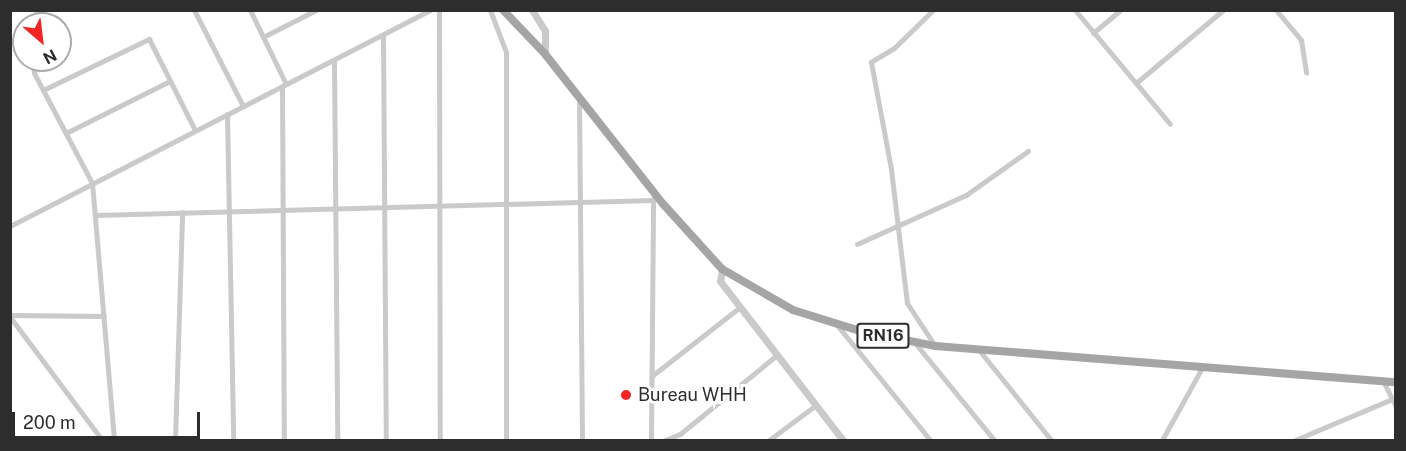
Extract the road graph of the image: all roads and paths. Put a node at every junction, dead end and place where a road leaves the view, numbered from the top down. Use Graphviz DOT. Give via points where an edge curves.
graph roads {
  1 [pos="194,10"];
  2 [pos="250,10"];
  3 [pos="431,10"];
  4 [pos="439,10"];
  5 [pos="490,10"];
  6 [pos="503,10"];
  7 [pos="532,10"];
  8 [pos="933,10"];
  9 [pos="1075,10"];
  10 [pos="1120,10"];
  11 [pos="1223,10"];
  12 [pos="1276,10"];
  13 [pos="315,11"];
  14 [pos="423,12"];
  15 [pos="1093,33"];
  16 [pos="383,35"];
  17 [pos="263,37"];
  18 [pos="545,54"];
  19 [pos="334,60"];
  20 [pos="36,72"];
  21 [pos="1306,73"];
  22 [pos="170,81"];
  23 [pos="1136,83"];
  24 [pos="284,85"];
  25 [pos="43,90"];
  26 [pos="579,96"];
  27 [pos="243,106"];
  28 [pos="227,114"];
  29 [pos="1170,124"];
  30 [pos="195,130"];
  31 [pos="66,133"];
  32 [pos="1028,151"];
  33 [pos="92,183"];
  34 [pos="653,195"];
  35 [pos="580,202"];
  36 [pos="506,204"];
  37 [pos="438,206"];
  38 [pos="384,207"];
  39 [pos="338,208"];
  40 [pos="282,210"];
  41 [pos="231,211"];
  42 [pos="182,212"];
  43 [pos="95,215"];
  44 [pos="899,225"];
  45 [pos="10,226"];
  46 [pos="857,244"];
  47 [pos="722,269"];
  48 [pos="740,308"];
  49 [pos="10,316"];
  50 [pos="104,316"];
  51 [pos="836,324"];
  52 [pos="915,343"];
  53 [pos="935,346"];
  54 [pos="979,350"];
  55 [pos="777,355"];
  56 [pos="1203,366"];
  57 [pos="653,375"];
  58 [pos="1383,381"];
  59 [pos="1395,382"];
  60 [pos="1392,399"];
  61 [pos="816,405"];
  62 [pos="1395,406"];
  63 [pos="680,434"];
  64 [pos="102,440"];
  65 [pos="114,441"];
  66 [pos="175,441"];
  67 [pos="233,441"];
  68 [pos="284,441"];
  69 [pos="337,441"];
  70 [pos="386,441"];
  71 [pos="440,441"];
  72 [pos="506,441"];
  73 [pos="582,441"];
  74 [pos="651,441"];
  75 [pos="664,441"];
  76 [pos="685,441"];
  77 [pos="769,441"];
  78 [pos="843,441"];
  79 [pos="930,441"];
  80 [pos="994,441"];
  81 [pos="1051,441"];
  82 [pos="1162,441"];
  83 [pos="1295,441"];
  1 -- 27 [label="street"];
  2 -- 17 [label="street"];
  3 -- 14 [label="street"];
  4 -- 37 [label="street"];
  5 -- 36 [label="street" via="506,52"];
  6 -- 18 [label="main road, RN16"];
  7 -- 18 [label="street" via="545,31"];
  8 -- 44 [label="street" via="894,48 871,62"];
  9 -- 15 [label="street"];
  10 -- 15 [label="street"];
  11 -- 23 [label="street"];
  12 -- 21 [label="street" via="1301,40"];
  13 -- 17 [label="street"];
  14 -- 16 [label="street"];
  15 -- 23 [label="street"];
  16 -- 19 [label="street"];
  16 -- 38 [label="street"];
  17 -- 24 [label="street"];
  18 -- 26 [label="main road, RN16"];
  19 -- 24 [label="street"];
  19 -- 39 [label="street"];
  20 -- 25 [label="street"];
  22 -- 25 [label="street" via="149,39"];
  22 -- 30 [label="street"];
  22 -- 31 [label="street"];
  23 -- 29 [label="street"];
  24 -- 27 [label="street"];
  24 -- 40 [label="street"];
  25 -- 31 [label="street"];
  26 -- 34 [label="main road, RN16"];
  26 -- 35 [label="street"];
  27 -- 28 [label="street"];
  28 -- 30 [label="street"];
  28 -- 41 [label="street"];
  30 -- 33 [label="street"];
  31 -- 33 [label="street"];
  32 -- 44 [label="street" via="966,195"];
  33 -- 43 [label="street"];
  33 -- 45 [label="street"];
  34 -- 35 [label="street"];
  34 -- 47 [label="main road, RN16"];
  34 -- 57 [label="street"];
  35 -- 36 [label="street"];
  35 -- 73 [label="street"];
  36 -- 37 [label="street"];
  36 -- 72 [label="street"];
  37 -- 38 [label="street"];
  37 -- 71 [label="street"];
  38 -- 39 [label="street"];
  38 -- 70 [label="street"];
  39 -- 40 [label="street"];
  39 -- 69 [label="street"];
  40 -- 41 [label="street"];
  40 -- 68 [label="street"];
  41 -- 42 [label="street"];
  41 -- 67 [label="street"];
  42 -- 43 [label="street"];
  42 -- 66 [label="street"];
  43 -- 50 [label="street"];
  44 -- 46 [label="street"];
  44 -- 53 [label="street" via="907,303"];
  47 -- 48 [label="street" via="720,281"];
  47 -- 51 [label="main road, RN16" via="793,310"];
  48 -- 55 [label="street"];
  48 -- 57 [label="street"];
  49 -- 50 [label="street"];
  49 -- 64 [label="street"];
  50 -- 65 [label="street"];
  51 -- 52 [label="main road, RN16"];
  51 -- 79 [label="street"];
  52 -- 53 [label="main road, RN16"];
  52 -- 80 [label="street"];
  53 -- 54 [label="main road, RN16"];
  54 -- 56 [label="main road, RN16"];
  54 -- 81 [label="street"];
  55 -- 61 [label="street"];
  55 -- 63 [label="street"];
  56 -- 58 [label="main road, RN16"];
  56 -- 82 [label="street"];
  57 -- 74 [label="street"];
  58 -- 59 [label="main road, RN16"];
  58 -- 60 [label="street"];
  60 -- 62 [label="street"];
  60 -- 83 [label="street"];
  61 -- 77 [label="street"];
  61 -- 78 [label="street"];
  63 -- 75 [label="street"];
  63 -- 76 [label="street"];
}
